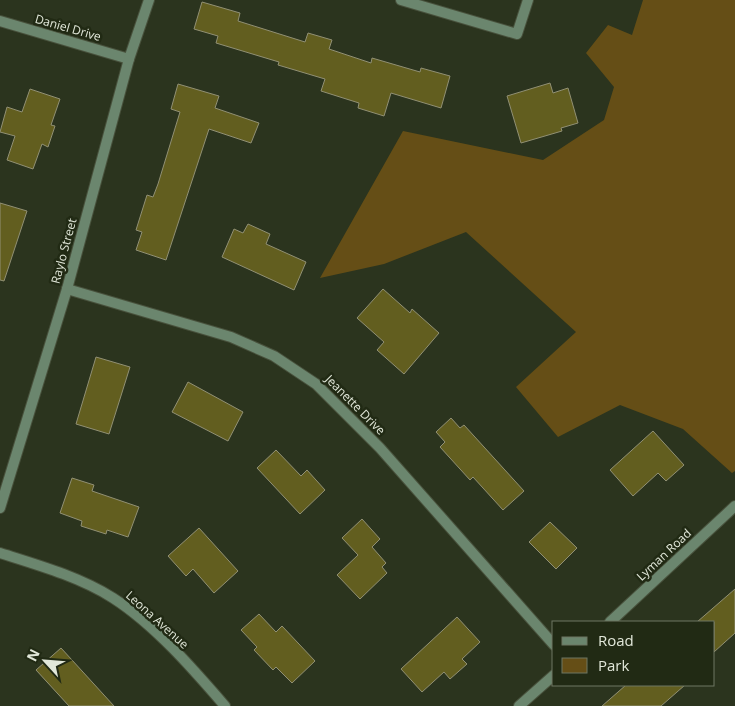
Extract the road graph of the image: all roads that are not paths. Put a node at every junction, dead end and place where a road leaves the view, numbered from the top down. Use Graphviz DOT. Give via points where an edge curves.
graph roads {
  1 [pos="149,0"];
  2 [pos="401,0"];
  3 [pos="528,0"];
  4 [pos="0,21"];
  5 [pos="129,59"];
  6 [pos="67,289"];
  7 [pos="735,506"];
  8 [pos="0,508"];
  9 [pos="0,553"];
  10 [pos="611,621"];
  11 [pos="552,644"];
  12 [pos="552,677"];
  13 [pos="225,706"];
  14 [pos="519,706"];
  1 -- 5 [label="street, Raylo Street"];
  2 -- 3 [label="street" via="517,34"];
  4 -- 5 [label="street, Daniel Drive"];
  5 -- 6 [label="street, Raylo Street"];
  6 -- 8 [label="street, Raylo Street"];
  6 -- 11 [label="street, Jeanette Drive" via="231,337 274,356 316,384 380,448"];
  7 -- 10 [label="street, Lyman Road"];
  9 -- 13 [label="street, Leona Avenue" via="51,570 112,597 193,670"];
  12 -- 14 [label="street"];
}
